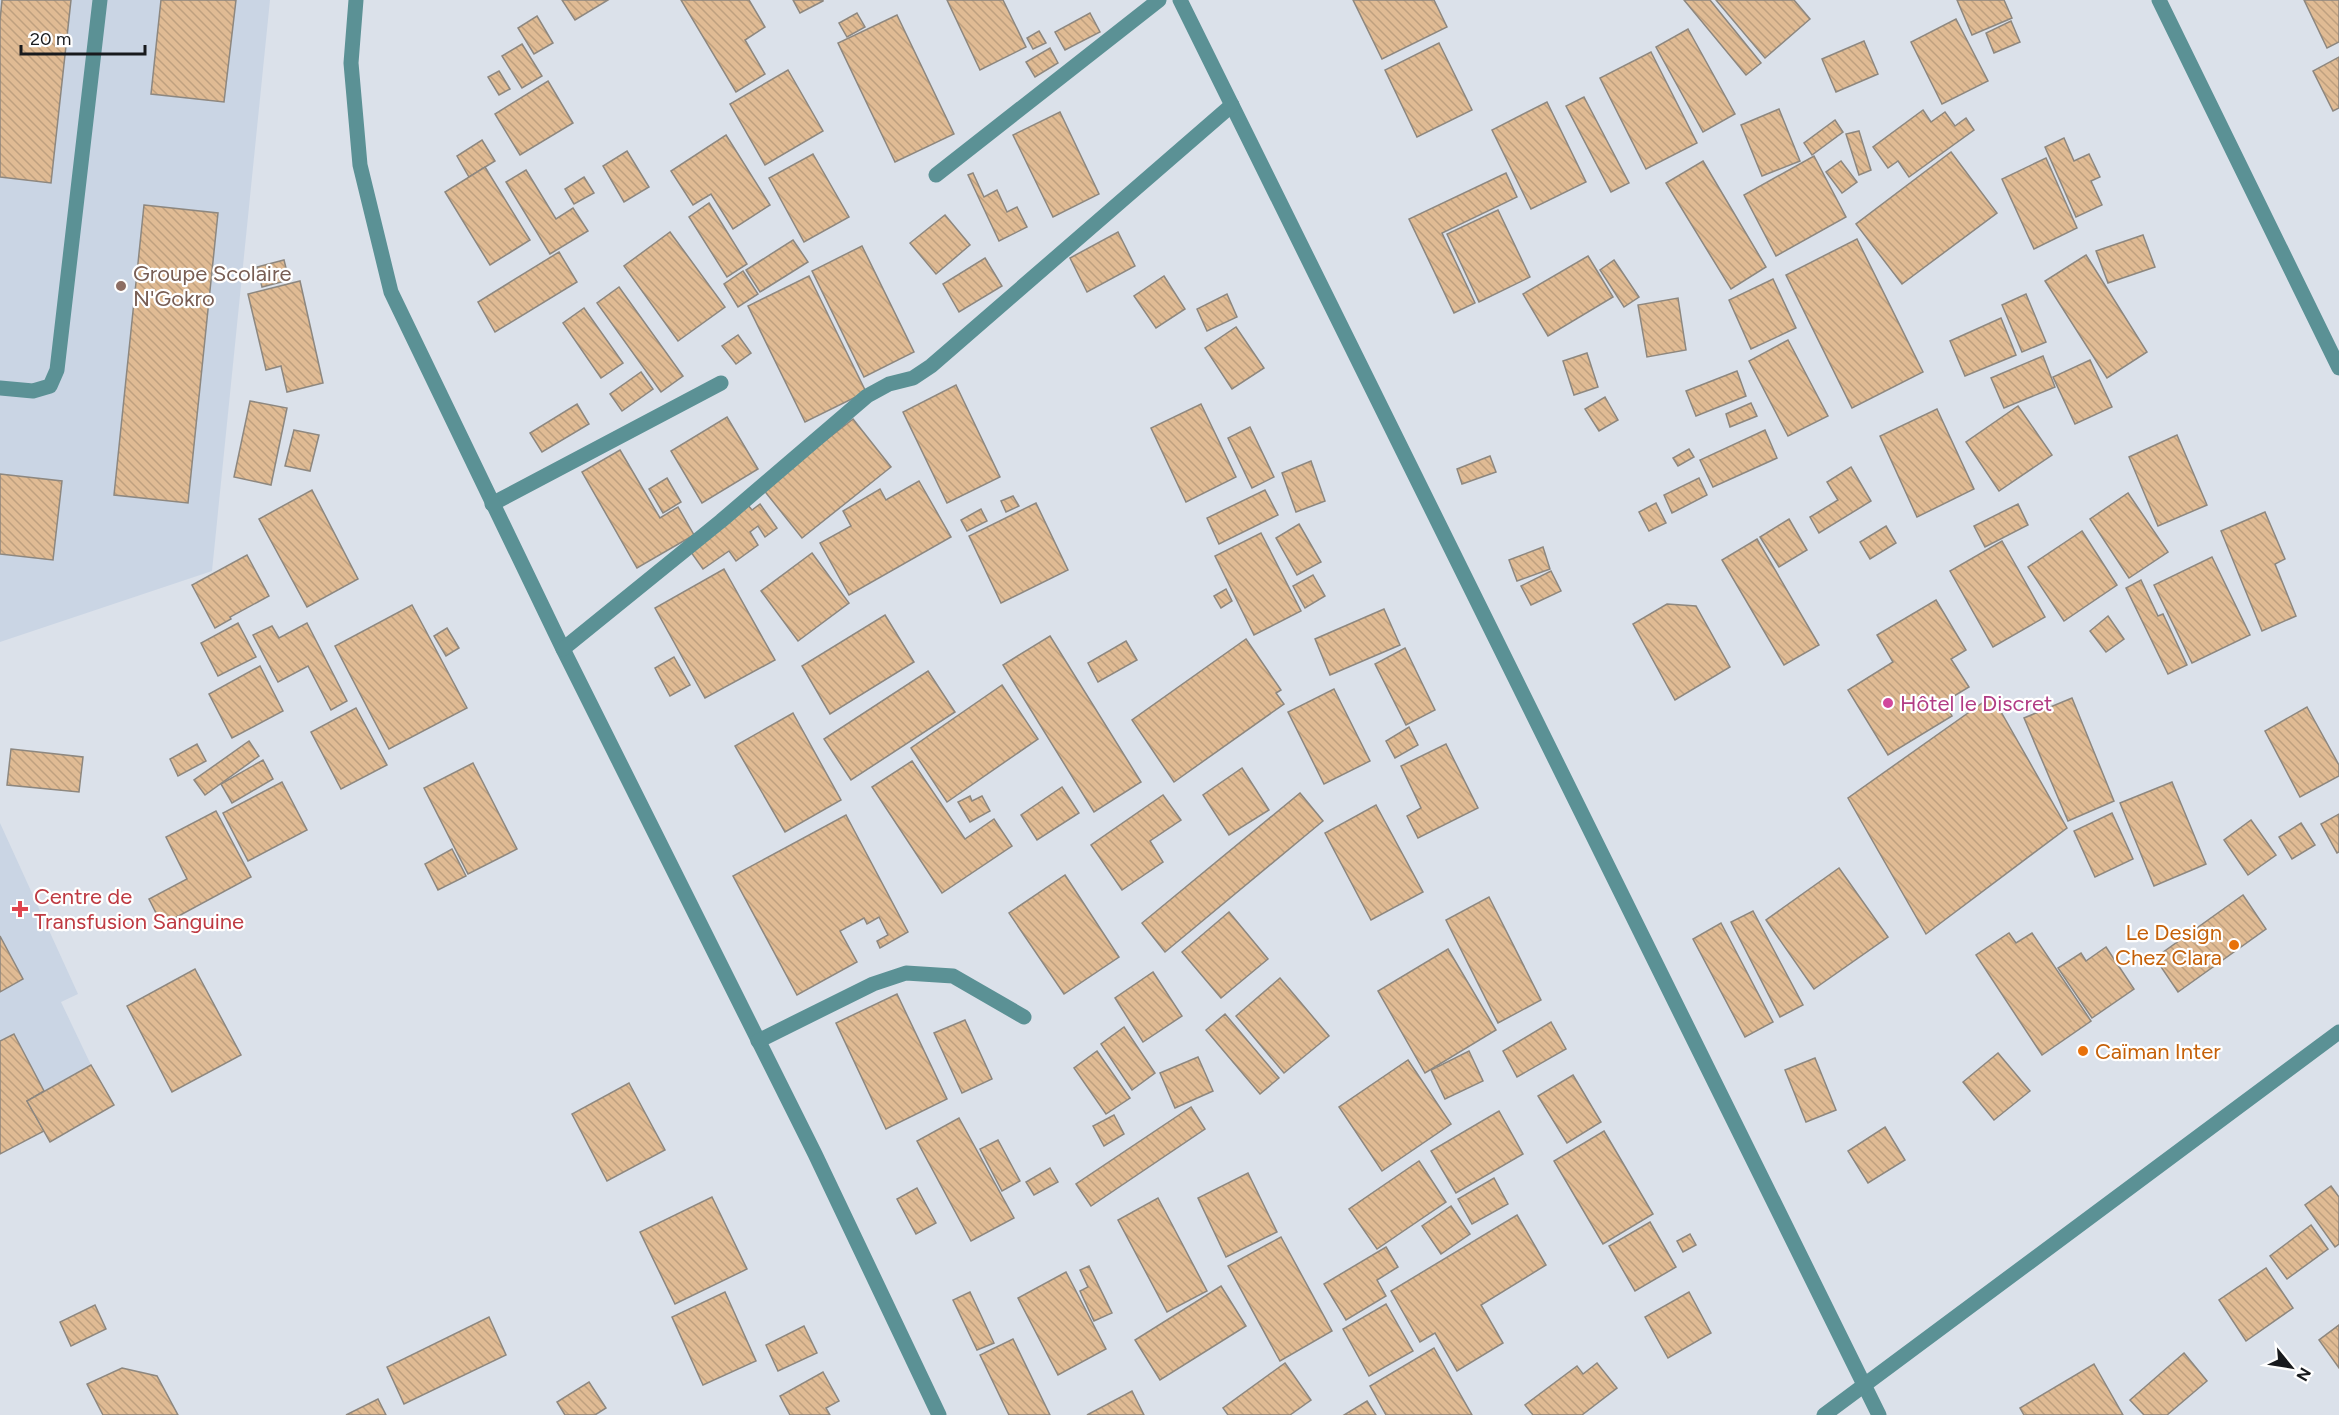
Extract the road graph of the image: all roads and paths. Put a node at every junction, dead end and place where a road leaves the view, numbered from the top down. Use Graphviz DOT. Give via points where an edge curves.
graph roads {
  1 [pos="100,0"];
  2 [pos="356,0"];
  3 [pos="1158,0"];
  4 [pos="1180,0"];
  5 [pos="2159,0"];
  6 [pos="1232,105"];
  7 [pos="936,175"];
  8 [pos="2339,368"];
  9 [pos="721,383"];
  10 [pos="0,388"];
  11 [pos="492,504"];
  12 [pos="562,649"];
  13 [pos="1024,1017"];
  14 [pos="2339,1032"];
  15 [pos="758,1041"];
  16 [pos="1864,1385"];
  17 [pos="939,1415"];
  18 [pos="1824,1415"];
  19 [pos="1879,1415"];
  1 -- 10 [label="street" via="57,370 50,386 33,391"];
  2 -- 11 [label="street" via="351,63 360,165 391,292"];
  3 -- 7 [label="street"];
  4 -- 6 [label="street"];
  5 -- 8 [label="street"];
  6 -- 12 [label="street" via="932,366 914,378 889,384 867,396"];
  6 -- 16 [label="street"];
  9 -- 11 [label="street"];
  11 -- 12 [label="street"];
  12 -- 15 [label="street"];
  13 -- 15 [label="street" via="953,976 906,973 873,984"];
  14 -- 16 [label="street"];
  15 -- 17 [label="street"];
  16 -- 18 [label="street"];
  16 -- 19 [label="street"];
}
